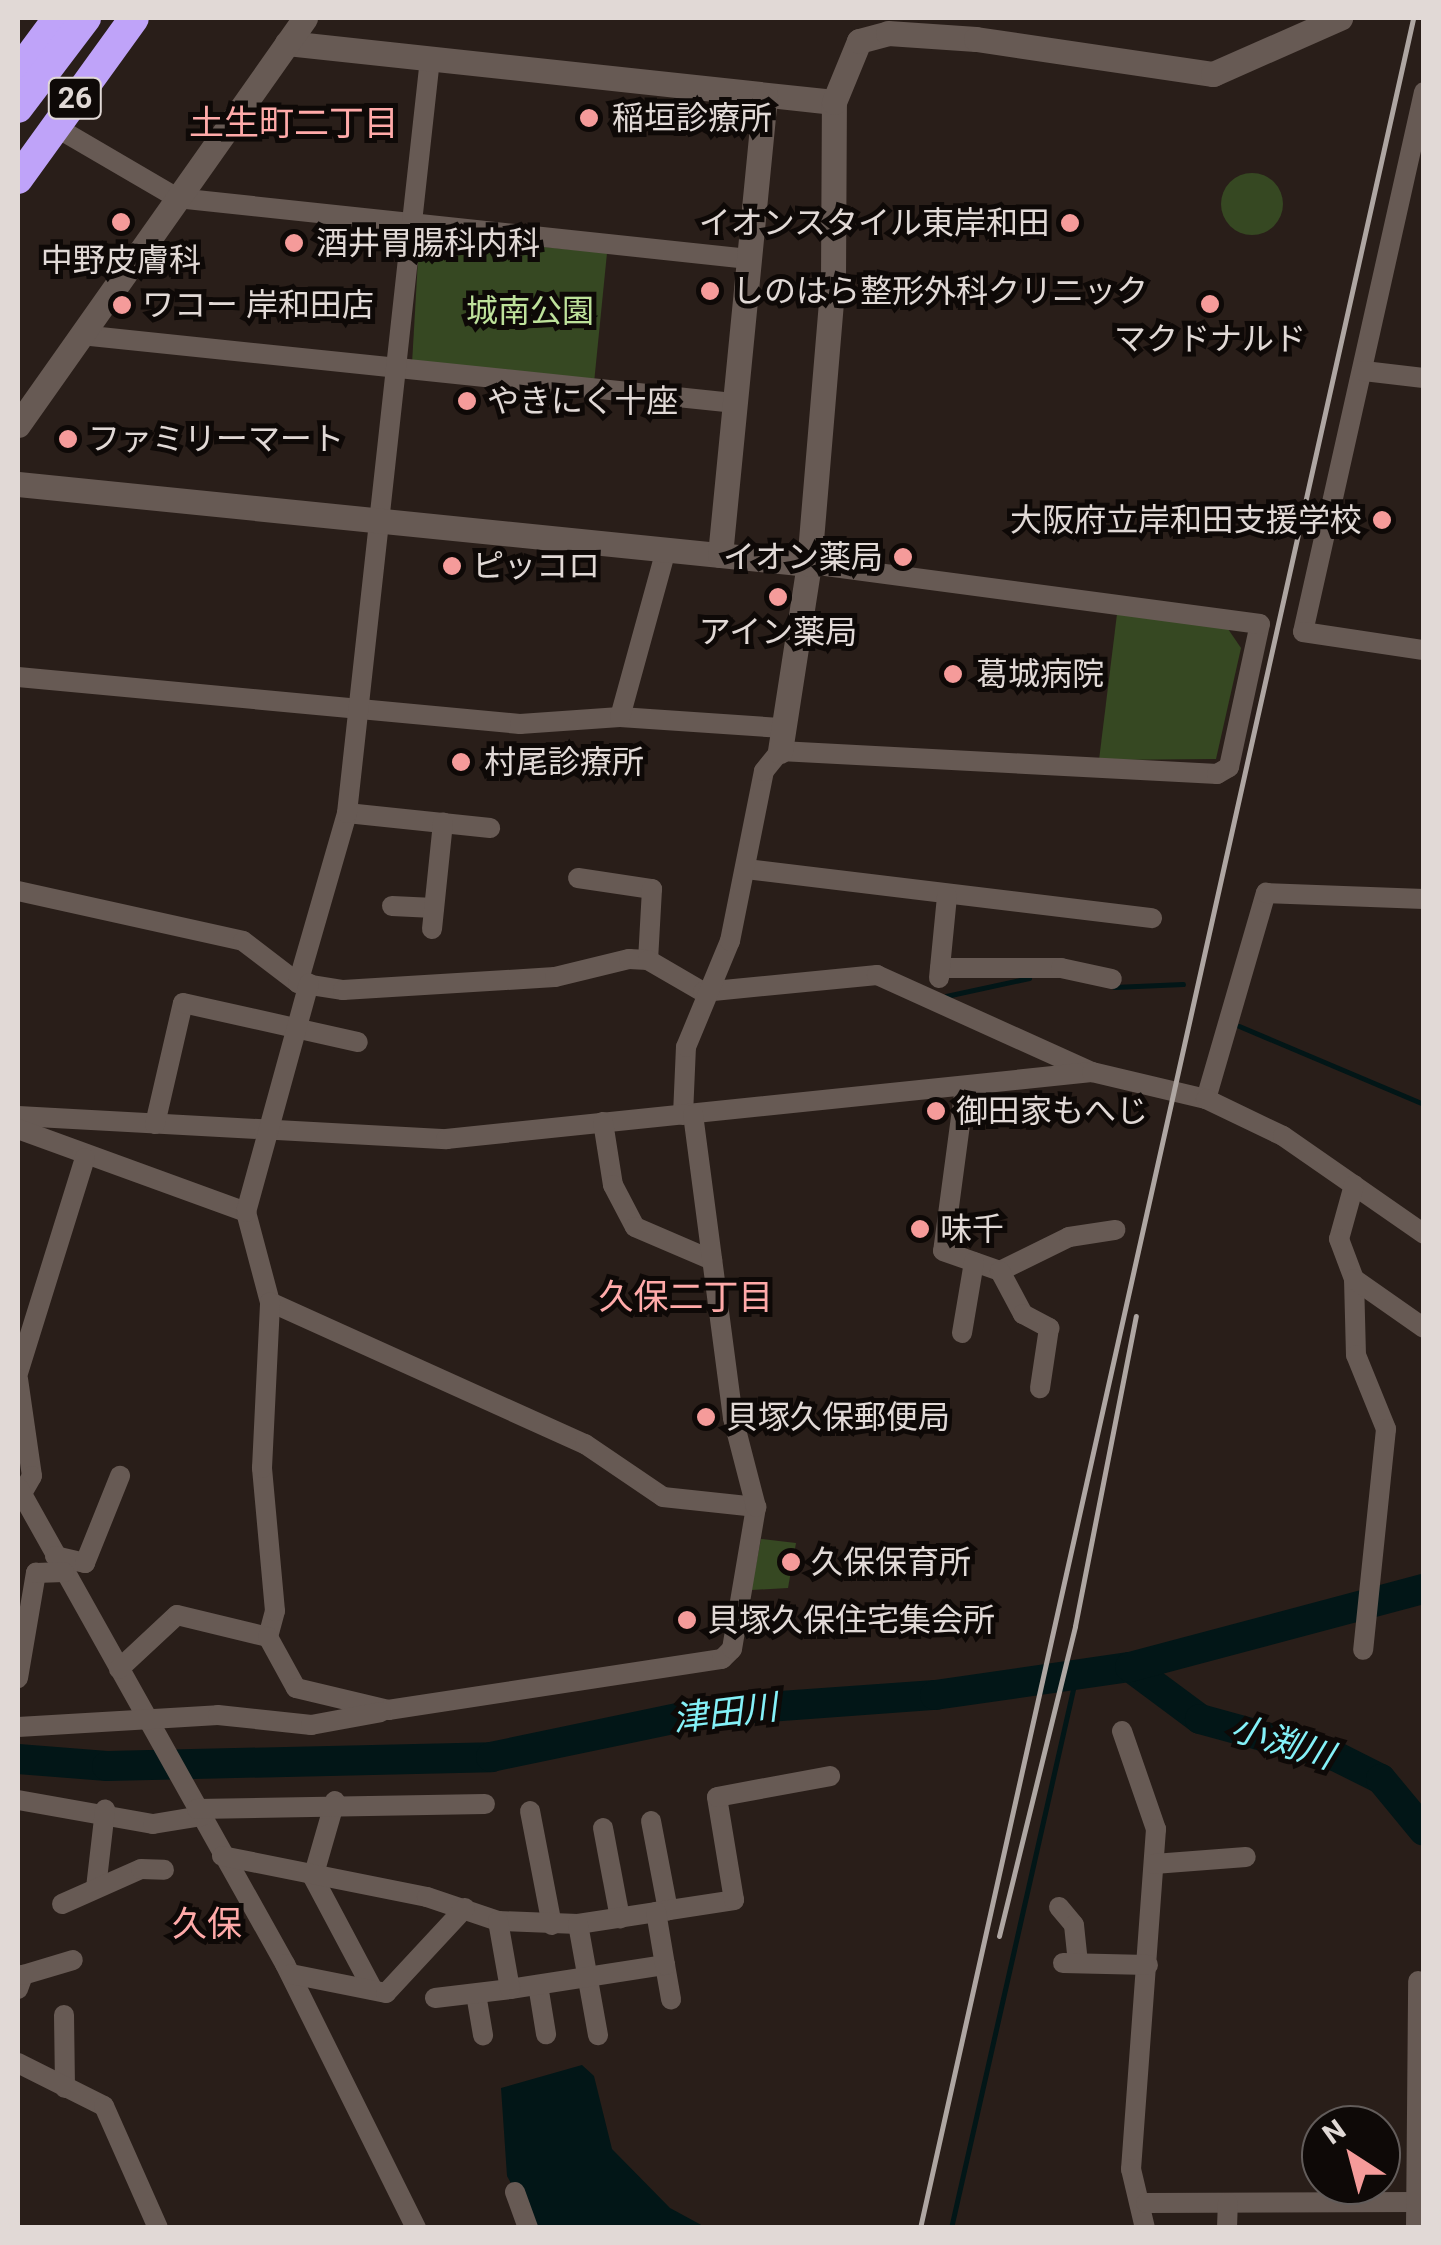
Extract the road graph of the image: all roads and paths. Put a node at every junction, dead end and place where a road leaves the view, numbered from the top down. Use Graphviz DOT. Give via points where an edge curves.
graph roads {
  1 [pos="58,18"];
  2 [pos="86,18"];
  3 [pos="111,18"];
  4 [pos="134,18"];
  5 [pos="305,18"];
  6 [pos="1340,18"];
  7 [pos="286,43"];
  8 [pos="430,59"];
  9 [pos="18,72"];
  10 [pos="1424,92"];
  11 [pos="765,95"];
  12 [pos="834,102"];
  13 [pos="18,108"];
  14 [pos="54,126"];
  15 [pos="18,144"];
  16 [pos="18,179"];
  17 [pos="178,198"];
  18 [pos="412,223"];
  19 [pos="749,259"];
  20 [pos="81,335"];
  21 [pos="396,368"];
  22 [pos="1364,371"];
  23 [pos="1424,378"];
  24 [pos="734,403"];
  25 [pos="18,424"];
  26 [pos="18,484"];
  27 [pos="378,521"];
  28 [pos="666,550"];
  29 [pos="720,555"];
  30 [pos="809,564"];
  31 [pos="1424,650"];
  32 [pos="18,677"];
  33 [pos="360,708"];
  34 [pos="620,717"];
  35 [pos="780,740"];
  36 [pos="347,813"];
  37 [pos="443,823"];
  38 [pos="490,828"];
  39 [pos="746,869"];
  40 [pos="578,878"];
  41 [pos="18,891"];
  42 [pos="947,896"];
  43 [pos="1424,899"];
  44 [pos="392,906"];
  45 [pos="1152,918"];
  46 [pos="648,960"];
  47 [pos="940,968"];
  48 [pos="1112,978"];
  49 [pos="303,984"];
  50 [pos="703,992"];
  51 [pos="937,1000"];
  52 [pos="294,1035"];
  53 [pos="358,1042"];
  54 [pos="1092,1072"];
  55 [pos="965,1087"];
  56 [pos="1206,1098"];
  57 [pos="688,1115"];
  58 [pos="18,1116"];
  59 [pos="603,1122"];
  60 [pos="155,1124"];
  61 [pos="18,1128"];
  62 [pos="265,1135"];
  63 [pos="84,1158"];
  64 [pos="1354,1185"];
  65 [pos="246,1212"];
  66 [pos="1115,1230"];
  67 [pos="1424,1234"];
  68 [pos="712,1260"];
  69 [pos="974,1262"];
  70 [pos="1000,1271"];
  71 [pos="1354,1279"];
  72 [pos="270,1302"];
  73 [pos="1424,1328"];
  74 [pos="962,1333"];
  75 [pos="18,1376"];
  76 [pos="1040,1388"];
  77 [pos="120,1476"];
  78 [pos="20,1495"];
  79 [pos="756,1508"];
  80 [pos="59,1564"];
  81 [pos="268,1637"];
  82 [pos="1363,1650"];
  83 [pos="119,1669"];
  84 [pos="18,1678"];
  85 [pos="388,1710"];
  86 [pos="149,1722"];
  87 [pos="18,1727"];
  88 [pos="1122,1731"];
  89 [pos="830,1776"];
  90 [pos="18,1800"];
  91 [pos="335,1801"];
  92 [pos="485,1804"];
  93 [pos="105,1810"];
  94 [pos="530,1810"];
  95 [pos="200,1812"];
  96 [pos="651,1821"];
  97 [pos="602,1828"];
  98 [pos="222,1856"];
  99 [pos="1246,1857"];
  100 [pos="1154,1864"];
  101 [pos="164,1870"];
  102 [pos="312,1877"];
  103 [pos="96,1888"];
  104 [pos="62,1904"];
  105 [pos="1059,1906"];
  106 [pos="465,1908"];
  107 [pos="662,1911"];
  108 [pos="620,1918"];
  109 [pos="498,1921"];
  110 [pos="578,1924"];
  111 [pos="552,1925"];
  112 [pos="73,1960"];
  113 [pos="665,1965"];
  114 [pos="1148,1965"];
  115 [pos="291,1974"];
  116 [pos="586,1977"];
  117 [pos="1418,1981"];
  118 [pos="538,1985"];
  119 [pos="18,1989"];
  120 [pos="510,1989"];
  121 [pos="373,1990"];
  122 [pos="476,1994"];
  123 [pos="435,1998"];
  124 [pos="671,1998"];
  125 [pos="64,2015"];
  126 [pos="546,2034"];
  127 [pos="483,2035"];
  128 [pos="598,2035"];
  129 [pos="18,2062"];
  130 [pos="66,2088"];
  131 [pos="515,2192"];
  132 [pos="1417,2202"];
  133 [pos="1146,2203"];
  134 [pos="1228,2203"];
  135 [pos="158,2228"];
  136 [pos="416,2228"];
  137 [pos="528,2228"];
  138 [pos="1145,2228"];
  139 [pos="1227,2228"];
  140 [pos="1416,2228"];
  1 -- 9 [label="highway, 26"];
  2 -- 13 [label="highway, 26"];
  3 -- 15 [label="highway, 26"];
  4 -- 14 [label="highway, 26"];
  5 -- 7 [label="street"];
  6 -- 12 [label="street" via="1213,74 976,39 871,34 850,53"];
  7 -- 8 [label="street"];
  7 -- 17 [label="street"];
  8 -- 11 [label="street"];
  8 -- 18 [label="street"];
  10 -- 22 [label="street"];
  11 -- 12 [label="street"];
  11 -- 19 [label="street"];
  12 -- 30 [label="street" via="833,279"];
  14 -- 16 [label="highway, 26"];
  14 -- 17 [label="street"];
  17 -- 18 [label="street"];
  17 -- 20 [label="street"];
  18 -- 19 [label="street"];
  18 -- 21 [label="street"];
  19 -- 24 [label="street"];
  20 -- 21 [label="street"];
  20 -- 25 [label="street"];
  21 -- 24 [label="street"];
  21 -- 27 [label="street"];
  22 -- 23 [label="street"];
  22 -- 31 [label="street" via="1303,632"];
  24 -- 29 [label="street"];
  26 -- 27 [label="street"];
  27 -- 28 [label="street"];
  27 -- 33 [label="street"];
  28 -- 29 [label="street"];
  28 -- 34 [label="street"];
  29 -- 30 [label="street"];
  30 -- 35 [label="street"];
  30 -- 35 [label="street" via="1260,624 1229,767 1217,774"];
  32 -- 33 [label="street"];
  33 -- 34 [label="street" via="520,724"];
  33 -- 36 [label="street"];
  34 -- 35 [label="street"];
  35 -- 39 [label="street" via="764,770"];
  36 -- 37 [label="street"];
  36 -- 49 [label="street"];
  37 -- 38 [label="street"];
  37 -- 44 [label="street" via="434,918"];
  39 -- 42 [label="street"];
  39 -- 50 [label="street" via="730,942"];
  40 -- 46 [label="street" via="652,889"];
  41 -- 49 [label="street" via="242,941"];
  42 -- 45 [label="street"];
  42 -- 47 [label="street"];
  43 -- 56 [label="street" via="1266,892"];
  46 -- 49 [label="street" via="538,978"];
  46 -- 50 [label="street"];
  47 -- 48 [label="street" via="1061,968"];
  47 -- 51 [label="street"];
  49 -- 52 [label="street"];
  50 -- 51 [label="street" via="877,976"];
  50 -- 57 [label="street" via="686,1048"];
  51 -- 54 [label="street"];
  52 -- 53 [label="street"];
  52 -- 60 [label="street" via="182,1003"];
  52 -- 62 [label="street"];
  54 -- 55 [label="street"];
  54 -- 56 [label="street"];
  55 -- 57 [label="street"];
  55 -- 69 [label="street" via="940,1247"];
  56 -- 64 [label="street"];
  57 -- 59 [label="street"];
  57 -- 68 [label="street"];
  58 -- 60 [label="street"];
  59 -- 62 [label="street" via="446,1139"];
  59 -- 68 [label="street" via="628,1218 651,1240"];
  60 -- 62 [label="street"];
  61 -- 63 [label="street"];
  62 -- 65 [label="street"];
  63 -- 65 [label="street"];
  63 -- 75 [label="street"];
  64 -- 67 [label="street"];
  64 -- 71 [label="street" via="1339,1239"];
  65 -- 72 [label="street"];
  66 -- 70 [label="street" via="1069,1238"];
  68 -- 79 [label="street"];
  69 -- 70 [label="street"];
  69 -- 74 [label="street"];
  70 -- 76 [label="street" via="1024,1314 1049,1328"];
  71 -- 73 [label="street"];
  71 -- 82 [label="street" via="1356,1355 1386,1428"];
  72 -- 79 [label="street" via="584,1444 662,1497"];
  72 -- 81 [label="street" via="262,1468 275,1611"];
  75 -- 78 [label="street" via="32,1476"];
  77 -- 80 [label="street" via="85,1562"];
  78 -- 80 [label="street"];
  79 -- 85 [label="street" via="722,1659"];
  80 -- 83 [label="street"];
  80 -- 84 [label="street" via="36,1574"];
  81 -- 83 [label="street" via="177,1615"];
  81 -- 85 [label="street" via="296,1688"];
  83 -- 86 [label="street"];
  85 -- 86 [label="street" via="329,1725 218,1715"];
  86 -- 87 [label="street"];
  86 -- 95 [label="street"];
  88 -- 100 [label="street" via="1156,1829"];
  89 -- 107 [label="street" via="717,1797 734,1900"];
  90 -- 93 [label="street"];
  91 -- 92 [label="street"];
  91 -- 95 [label="street"];
  91 -- 102 [label="street"];
  93 -- 95 [label="street" via="153,1824"];
  93 -- 103 [label="street"];
  94 -- 111 [label="street"];
  95 -- 98 [label="street"];
  96 -- 107 [label="street"];
  97 -- 108 [label="street"];
  98 -- 102 [label="street"];
  98 -- 115 [label="street"];
  99 -- 100 [label="street"];
  100 -- 114 [label="street"];
  101 -- 103 [label="street"];
  102 -- 106 [label="street"];
  102 -- 121 [label="street"];
  103 -- 104 [label="street"];
  105 -- 114 [label="street" via="1074,1925 1071,1963"];
  106 -- 109 [label="street"];
  106 -- 121 [label="street" via="386,1993"];
  107 -- 108 [label="street"];
  107 -- 113 [label="street"];
  108 -- 110 [label="street"];
  109 -- 111 [label="street"];
  109 -- 120 [label="street"];
  110 -- 111 [label="street"];
  110 -- 116 [label="street"];
  112 -- 119 [label="street" via="22,1974"];
  113 -- 116 [label="street"];
  113 -- 124 [label="street"];
  114 -- 133 [label="street" via="1131,2168"];
  115 -- 121 [label="street"];
  115 -- 136 [label="street"];
  116 -- 118 [label="street"];
  116 -- 128 [label="street"];
  117 -- 132 [label="street"];
  118 -- 120 [label="street"];
  118 -- 126 [label="street"];
  120 -- 122 [label="street"];
  122 -- 123 [label="street"];
  122 -- 127 [label="street"];
  125 -- 130 [label="street"];
  129 -- 130 [label="street"];
  130 -- 135 [label="street" via="104,2106 118,2126 134,2190"];
  131 -- 137 [label="street"];
  132 -- 134 [label="street"];
  132 -- 140 [label="street"];
  133 -- 134 [label="street"];
  133 -- 138 [label="street"];
  134 -- 139 [label="street"];
}
